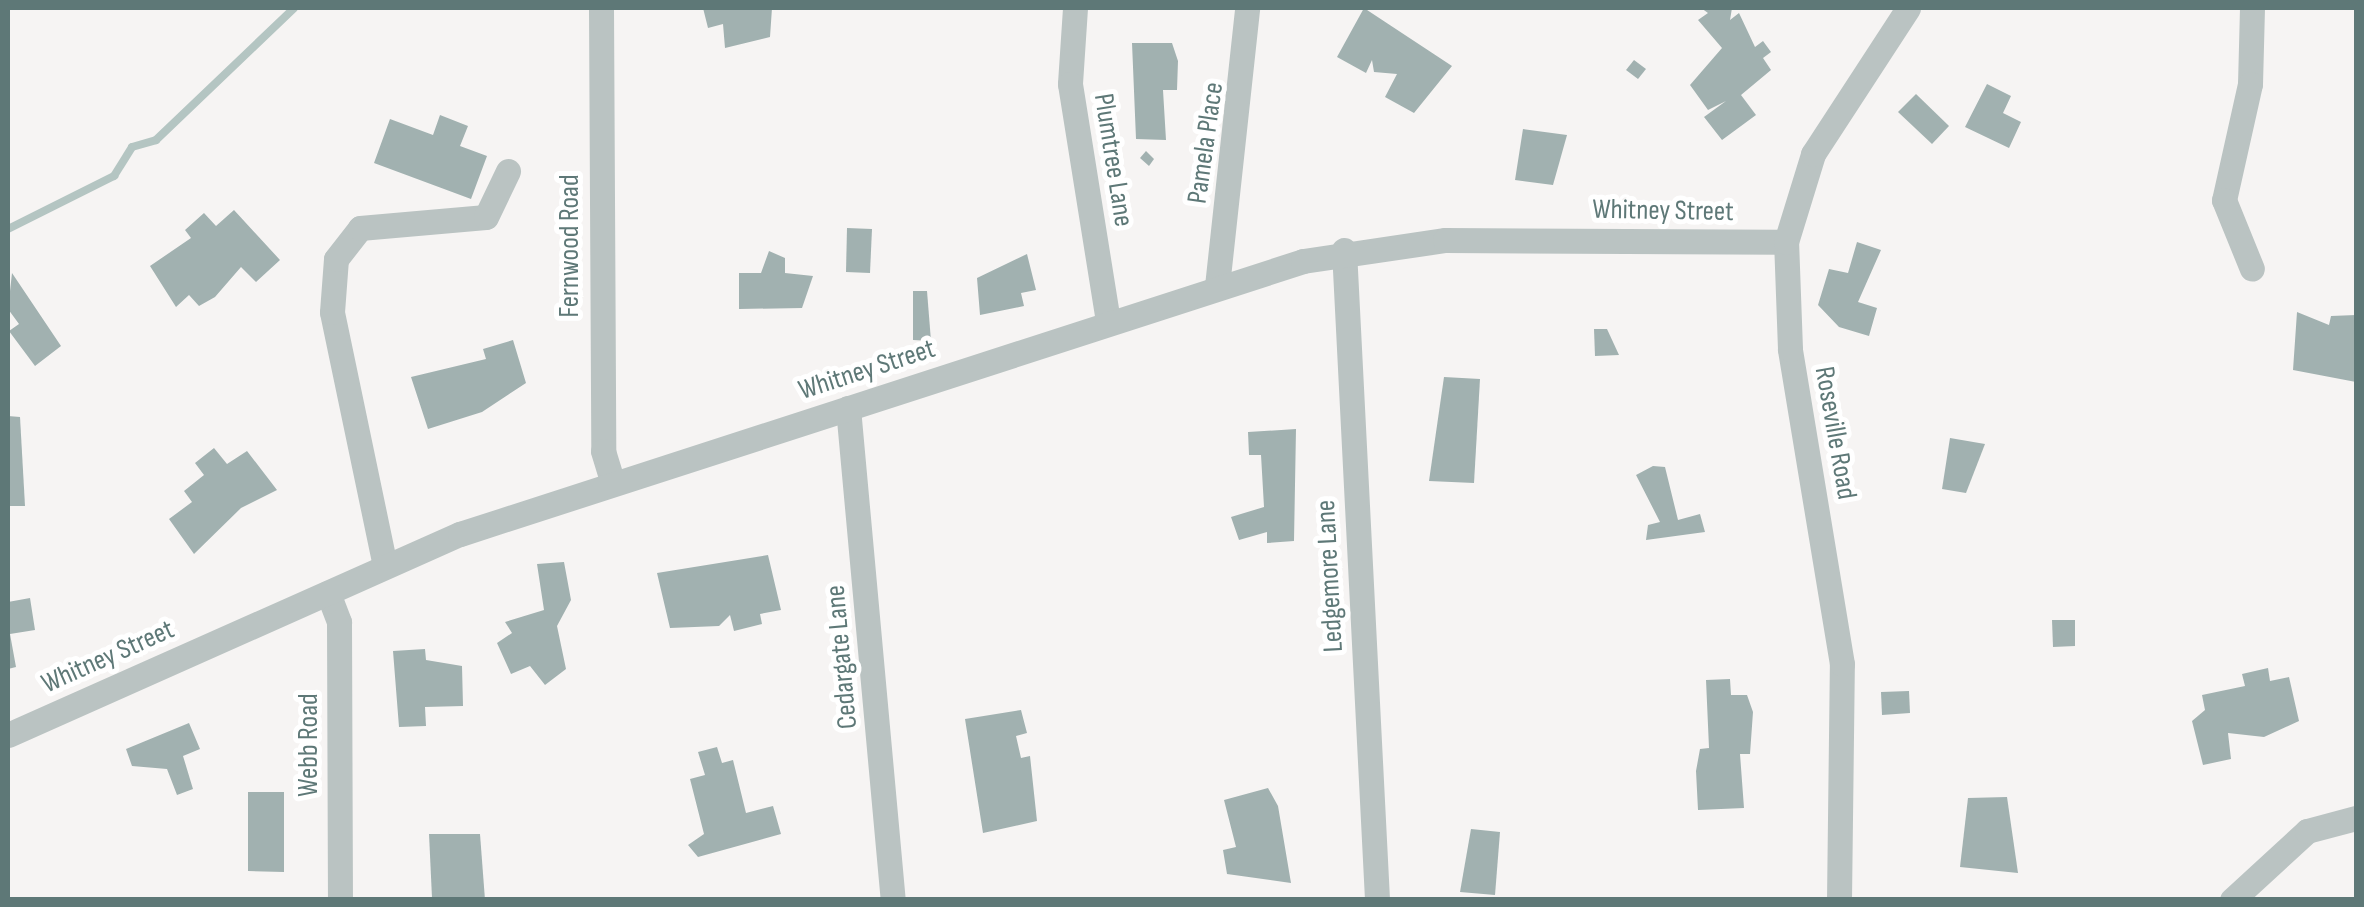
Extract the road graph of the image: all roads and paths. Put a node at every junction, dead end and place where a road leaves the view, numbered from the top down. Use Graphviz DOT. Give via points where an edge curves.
graph roads {
  1 [pos="600,8"];
  2 [pos="1075,8"];
  3 [pos="1247,8"];
  4 [pos="1908,8"];
  5 [pos="2252,8"];
  6 [pos="508,171"];
  7 [pos="1786,242"];
  8 [pos="1344,250"];
  9 [pos="2252,269"];
  10 [pos="1217,286"];
  11 [pos="1108,320"];
  12 [pos="848,408"];
  13 [pos="612,483"];
  14 [pos="385,566"];
  15 [pos="328,593"];
  16 [pos="8,735"];
  17 [pos="2356,818"];
  18 [pos="340,900"];
  19 [pos="892,900"];
  20 [pos="1377,900"];
  21 [pos="1839,900"];
  22 [pos="2232,900"];
  1 -- 13 [label="street, Fernwood Road" via="602,411"];
  2 -- 11 [label="street, Plumtree Lane" via="1070,84"];
  3 -- 10 [label="street, Pamela Place"];
  4 -- 7 [label="street, Roseville Road" via="1813,154"];
  5 -- 9 [label="street" via="2250,84 2224,200"];
  6 -- 14 [label="street" via="486,216 360,228 336,259 332,312"];
  7 -- 8 [label="street, Whitney Street" via="1445,240"];
  7 -- 21 [label="street, Roseville Road" via="1790,349 1842,664"];
  8 -- 10 [label="street, Whitney Street"];
  8 -- 20 [label="street, Ledgemore Lane"];
  10 -- 11 [label="street, Whitney Street"];
  11 -- 12 [label="street, Whitney Street"];
  12 -- 13 [label="street, Whitney Street"];
  12 -- 19 [label="street, Cedargate Lane"];
  13 -- 14 [label="street, Whitney Street"];
  14 -- 15 [label="street, Whitney Street"];
  15 -- 16 [label="street, Whitney Street"];
  15 -- 18 [label="street, Webb Road" via="339,622"];
  17 -- 22 [label="street" via="2307,831"];
}
